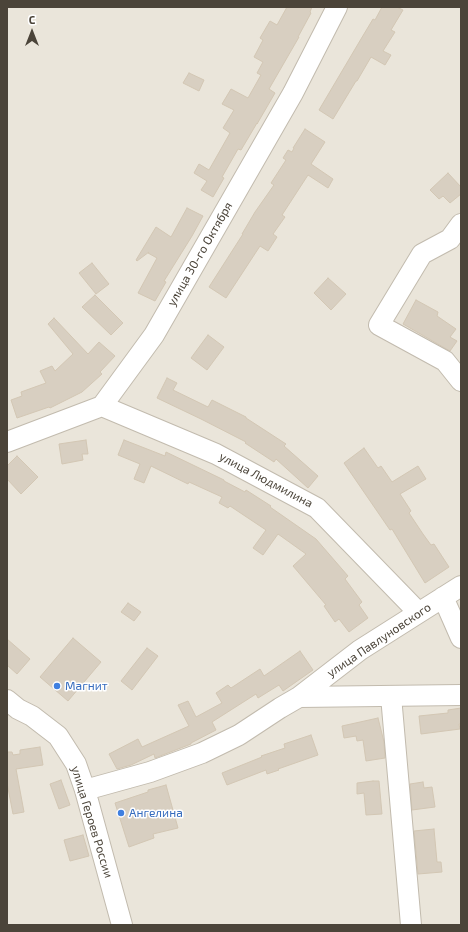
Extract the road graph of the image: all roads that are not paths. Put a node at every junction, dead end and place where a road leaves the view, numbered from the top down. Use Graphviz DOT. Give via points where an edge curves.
graph roads {
  1 [pos="337,7"];
  2 [pos="461,224"];
  3 [pos="461,380"];
  4 [pos="102,406"];
  5 [pos="7,442"];
  6 [pos="461,586"];
  7 [pos="443,597"];
  8 [pos="418,612"];
  9 [pos="461,638"];
  10 [pos="461,695"];
  11 [pos="391,696"];
  12 [pos="299,697"];
  13 [pos="11,706"];
  14 [pos="85,790"];
  15 [pos="122,925"];
  16 [pos="411,925"];
  1 -- 4 [label="street, улица 30-го Октября" via="293,93 154,335"];
  2 -- 3 [label="street" via="450,239 422,254 379,325 445,361"];
  4 -- 5 [label="street"];
  4 -- 8 [label="street, улица Людмилина" via="216,454 317,508"];
  6 -- 7 [label="street, улица Павлуновского"];
  7 -- 8 [label="street, улица Павлуновского"];
  7 -- 9 [label="street"];
  8 -- 12 [label="street, улица Павлуновского" via="360,650"];
  10 -- 11 [label="street, улица Павлуновского"];
  11 -- 12 [label="street, улица Павлуновского"];
  11 -- 16 [label="street"];
  12 -- 14 [label="street, улица Павлуновского" via="239,734 202,753 150,772"];
  13 -- 14 [label="street, улица Героев России" via="32,716 58,736 76,764"];
  14 -- 15 [label="street, улица Героев России"];
}
